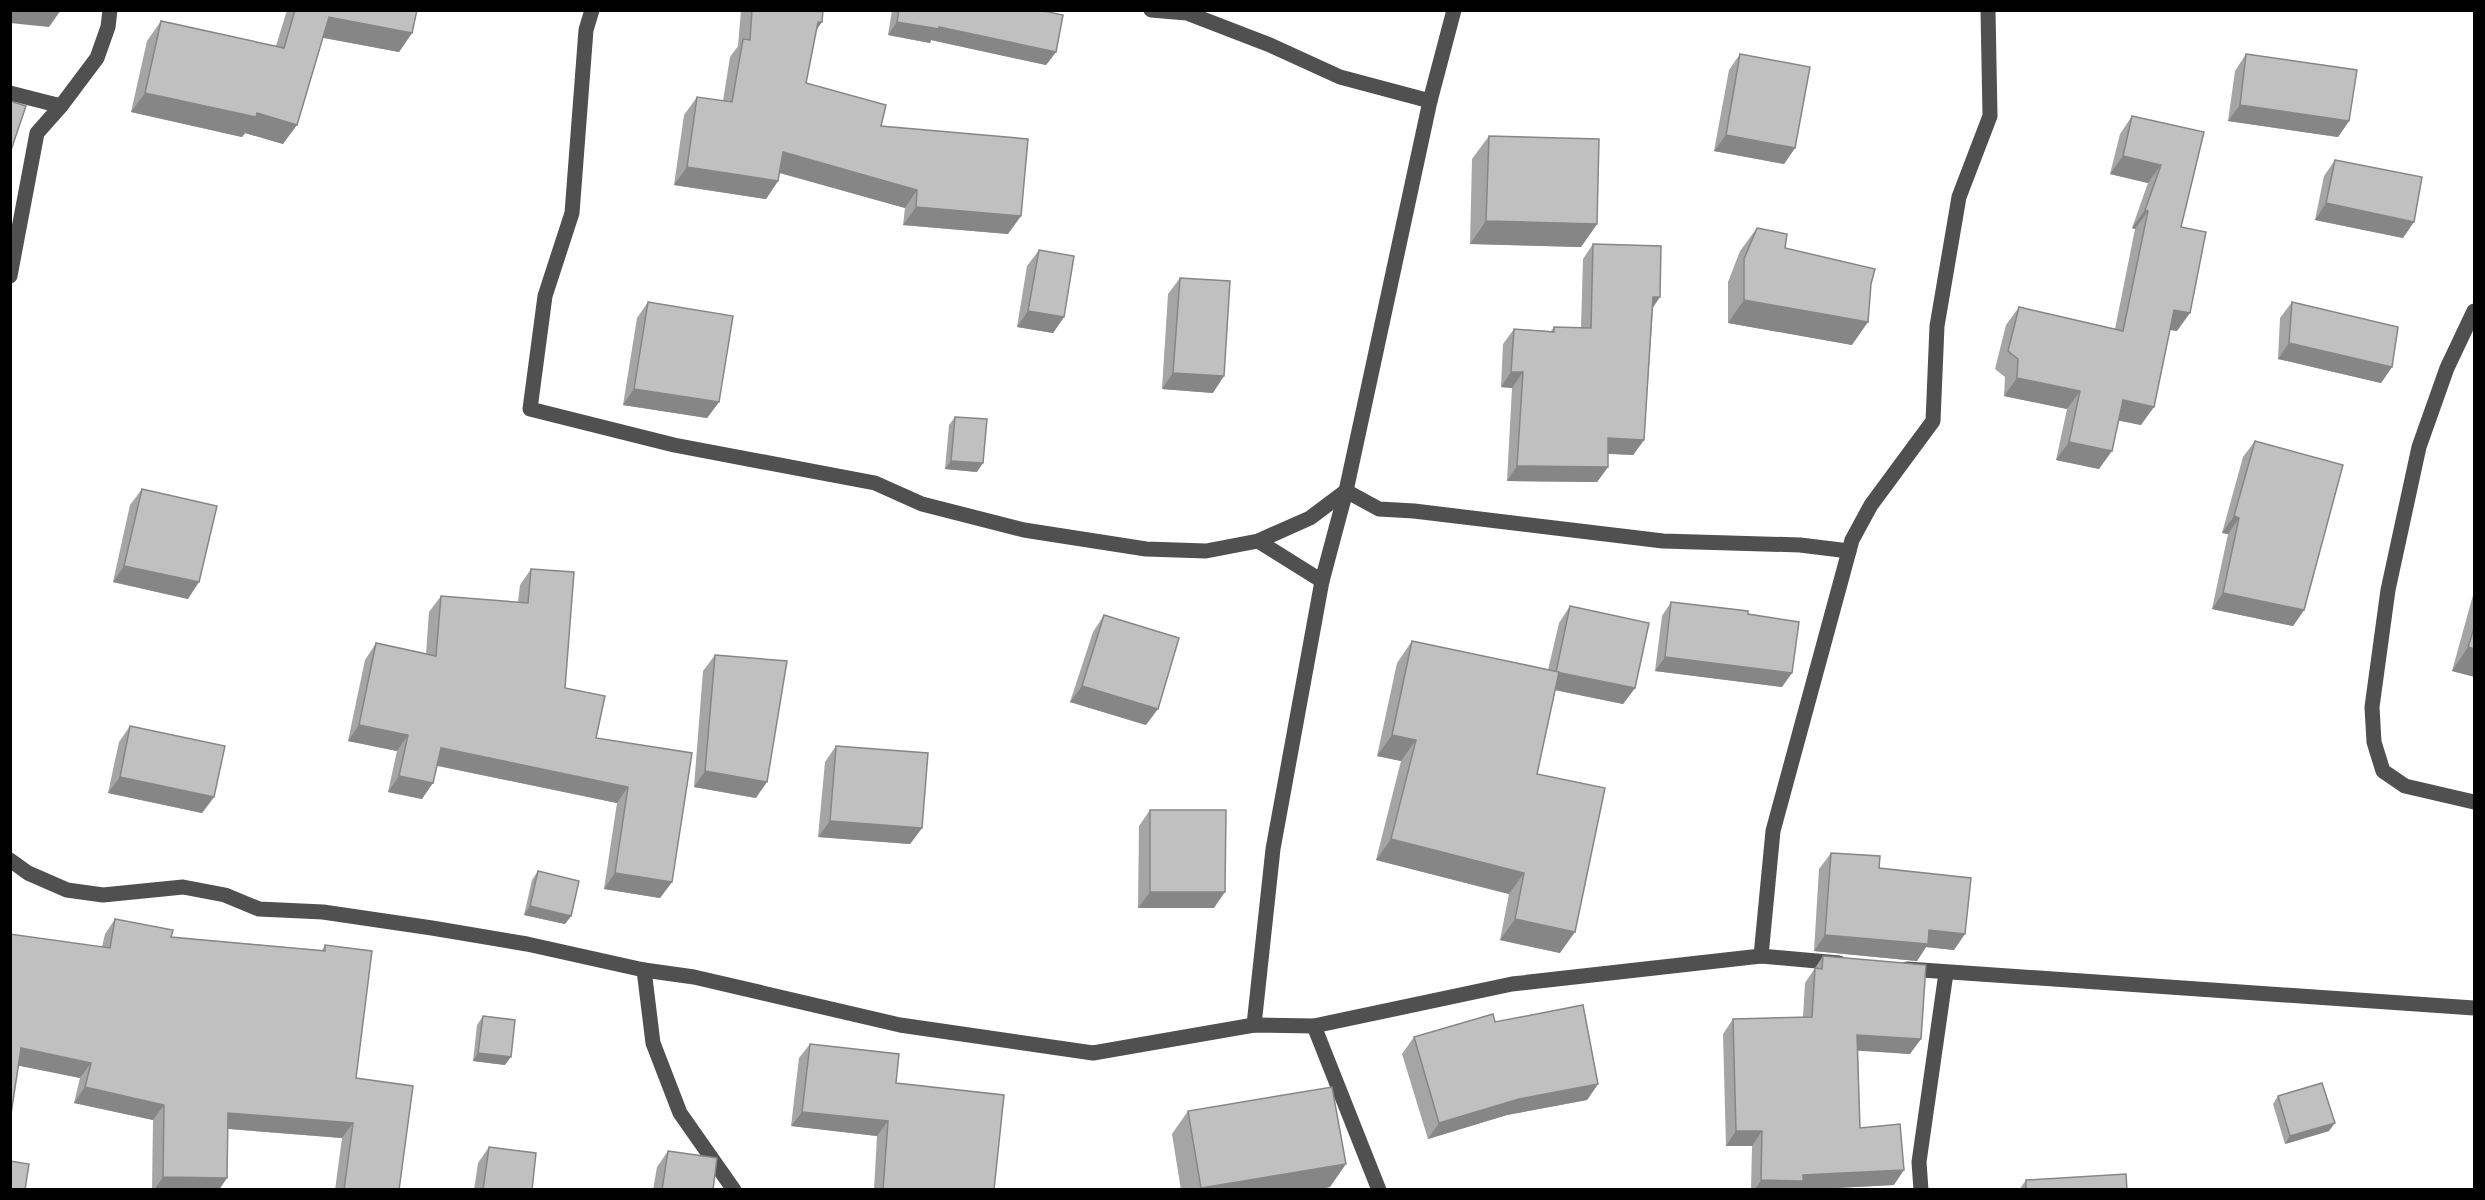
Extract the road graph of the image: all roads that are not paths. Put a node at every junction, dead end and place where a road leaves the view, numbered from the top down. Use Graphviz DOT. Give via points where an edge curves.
graph roads {
  1 [pos="110,10"];
  2 [pos="592,10"];
  3 [pos="1150,10"];
  4 [pos="1454,10"];
  5 [pos="1988,10"];
  6 [pos="10,93"];
  7 [pos="1430,102"];
  8 [pos="61,106"];
  9 [pos="10,276"];
  10 [pos="2475,311"];
  11 [pos="1346,491"];
  12 [pos="1258,541"];
  13 [pos="1849,551"];
  14 [pos="1322,580"];
  15 [pos="2475,802"];
  16 [pos="10,860"];
  17 [pos="1761,956"];
  18 [pos="1853,964"];
  19 [pos="1888,967"];
  20 [pos="644,970"];
  21 [pos="1946,973"];
  22 [pos="2475,1008"];
  23 [pos="1254,1025"];
  24 [pos="1314,1026"];
  25 [pos="734,1190"];
  26 [pos="1379,1190"];
  27 [pos="1921,1190"];
  1 -- 8 [label="street" via="97,58"];
  2 -- 12 [label="street" via="586,30 572,213 545,296 530,410 674,445 875,483 922,504 1024,530 1146,549 1206,551"];
  3 -- 7 [label="street" via="1187,13 1340,77"];
  4 -- 7 [label="street"];
  5 -- 13 [label="street" via="1990,116 1959,197 1936,326 1933,421 1871,505"];
  6 -- 8 [label="street"];
  7 -- 11 [label="street"];
  8 -- 9 [label="street" via="37,133"];
  10 -- 15 [label="street" via="2447,368 2419,447 2388,590 2372,707 2374,742 2383,771 2405,786"];
  11 -- 12 [label="street" via="1310,518"];
  11 -- 13 [label="street" via="1379,509 1663,541 1800,545"];
  11 -- 14 [label="street"];
  12 -- 14 [label="street"];
  13 -- 17 [label="street" via="1773,831"];
  14 -- 23 [label="street" via="1273,849"];
  16 -- 20 [label="street" via="28,873 67,890 103,895 183,886 225,895 260,909 323,912 432,928"];
  17 -- 18 [label="street"];
  17 -- 24 [label="street" via="1512,984"];
  19 -- 21 [label="street"];
  20 -- 23 [label="street" via="694,977 900,1025 1093,1053"];
  20 -- 25 [label="street" via="653,1043 680,1113"];
  21 -- 22 [label="street"];
  21 -- 27 [label="street" via="1919,1162"];
  23 -- 24 [label="street"];
  24 -- 26 [label="street"];
}
